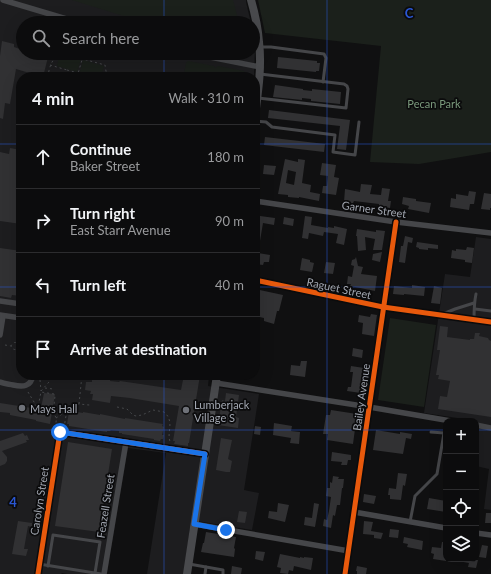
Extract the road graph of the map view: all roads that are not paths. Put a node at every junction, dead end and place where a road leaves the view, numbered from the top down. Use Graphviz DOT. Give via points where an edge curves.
graph roads {
  1 [pos="3,0"];
  2 [pos="251,0"];
  3 [pos="57,16"];
  4 [pos="255,16"];
  5 [pos="260,47"];
  6 [pos="217,60"];
  7 [pos="260,71"];
  8 [pos="323,82"];
  9 [pos="260,98"];
  10 [pos="260,121"];
  11 [pos="359,122"];
  12 [pos="260,202"];
  13 [pos="396,222"];
  14 [pos="491,233"];
  15 [pos="260,281"];
  16 [pos="476,294"];
  17 [pos="0,301"];
  18 [pos="16,303"];
  19 [pos="474,304"];
  20 [pos="383,307"];
  21 [pos="474,309"];
  22 [pos="491,311"];
  23 [pos="441,315"];
  24 [pos="2,316"];
  25 [pos="16,317"];
  26 [pos="474,320"];
  27 [pos="491,322"];
  28 [pos="0,335"];
  29 [pos="32,380"];
  30 [pos="216,380"];
  31 [pos="221,380"];
  32 [pos="0,382"];
  33 [pos="369,407"];
  34 [pos="443,421"];
  35 [pos="479,426"];
  36 [pos="491,428"];
  37 [pos="431,432"];
  38 [pos="443,433"];
  39 [pos="443,439"];
  40 [pos="126,442"];
  41 [pos="205,454"];
  42 [pos="354,512"];
  43 [pos="410,522"];
  44 [pos="194,524"];
  45 [pos="443,528"];
  46 [pos="479,534"];
  47 [pos="491,536"];
  48 [pos="349,551"];
  49 [pos="39,564"];
  50 [pos="188,564"];
  51 [pos="48,566"];
  52 [pos="206,567"];
  53 [pos="95,573"];
  54 [pos="38,574"];
  55 [pos="102,574"];
  56 [pos="187,574"];
  57 [pos="205,574"];
  58 [pos="223,574"];
  59 [pos="345,574"];
  1 -- 3 [label="street"];
  2 -- 4 [label="main road"];
  5 -- 7 [label="main road"];
  5 -- 8 [label="lane" via="323,53 326,58"];
  6 -- 7 [label="street"];
  7 -- 8 [label="lane"];
  8 -- 9 [label="lane" via="347,86 346,108"];
  10 -- 11 [label="lane" via="266,122 272,127 335,135 333,152 355,154"];
  12 -- 13 [label="street, Garner Street"];
  13 -- 14 [label="street, Garner Street"];
  13 -- 20 [label="street, Bailey Avenue"];
  15 -- 20 [label="street, Raguet Street"];
  16 -- 19 [label="lane"];
  17 -- 18 [label="street"];
  19 -- 21 [label="lane"];
  19 -- 23 [label="lane"];
  20 -- 23 [label="street, Raguet Street"];
  20 -- 33 [label="street, Bailey Avenue"];
  21 -- 22 [label="lane"];
  21 -- 26 [label="lane"];
  23 -- 26 [label="street, Raguet Street"];
  24 -- 25 [label="street"];
  24 -- 28 [label="street"];
  26 -- 27 [label="street, Raguet Street"];
  29 -- 32 [label="street" via="23,386"];
  30 -- 41 [label="main road"];
  31 -- 33 [label="street"];
  33 -- 34 [label="street"];
  33 -- 42 [label="street, Bailey Avenue"];
  35 -- 36 [label="street"];
  37 -- 38 [label="lane"];
  39 -- 43 [label="lane" via="437,474 415,496"];
  40 -- 41 [label="street"];
  40 -- 49 [label="street, Carolyn Street" via="62,432"];
  40 -- 55 [label="street, Feazell Street"];
  41 -- 44 [label="main road"];
  42 -- 43 [label="street"];
  42 -- 48 [label="street, Bailey Avenue"];
  43 -- 45 [label="street"];
  44 -- 48 [label="street"];
  44 -- 50 [label="main road"];
  46 -- 47 [label="street"];
  48 -- 59 [label="street, Bailey Avenue"];
  49 -- 51 [label="lane"];
  49 -- 54 [label="street, Carolyn Street"];
  50 -- 52 [label="lane"];
  50 -- 56 [label="main road"];
  51 -- 53 [label="lane"];
  51 -- 53 [label="lane" via="53,535 100,542"];
  52 -- 57 [label="lane"];
  52 -- 58 [label="lane" via="223,570"];
  53 -- 55 [label="lane"];
}
